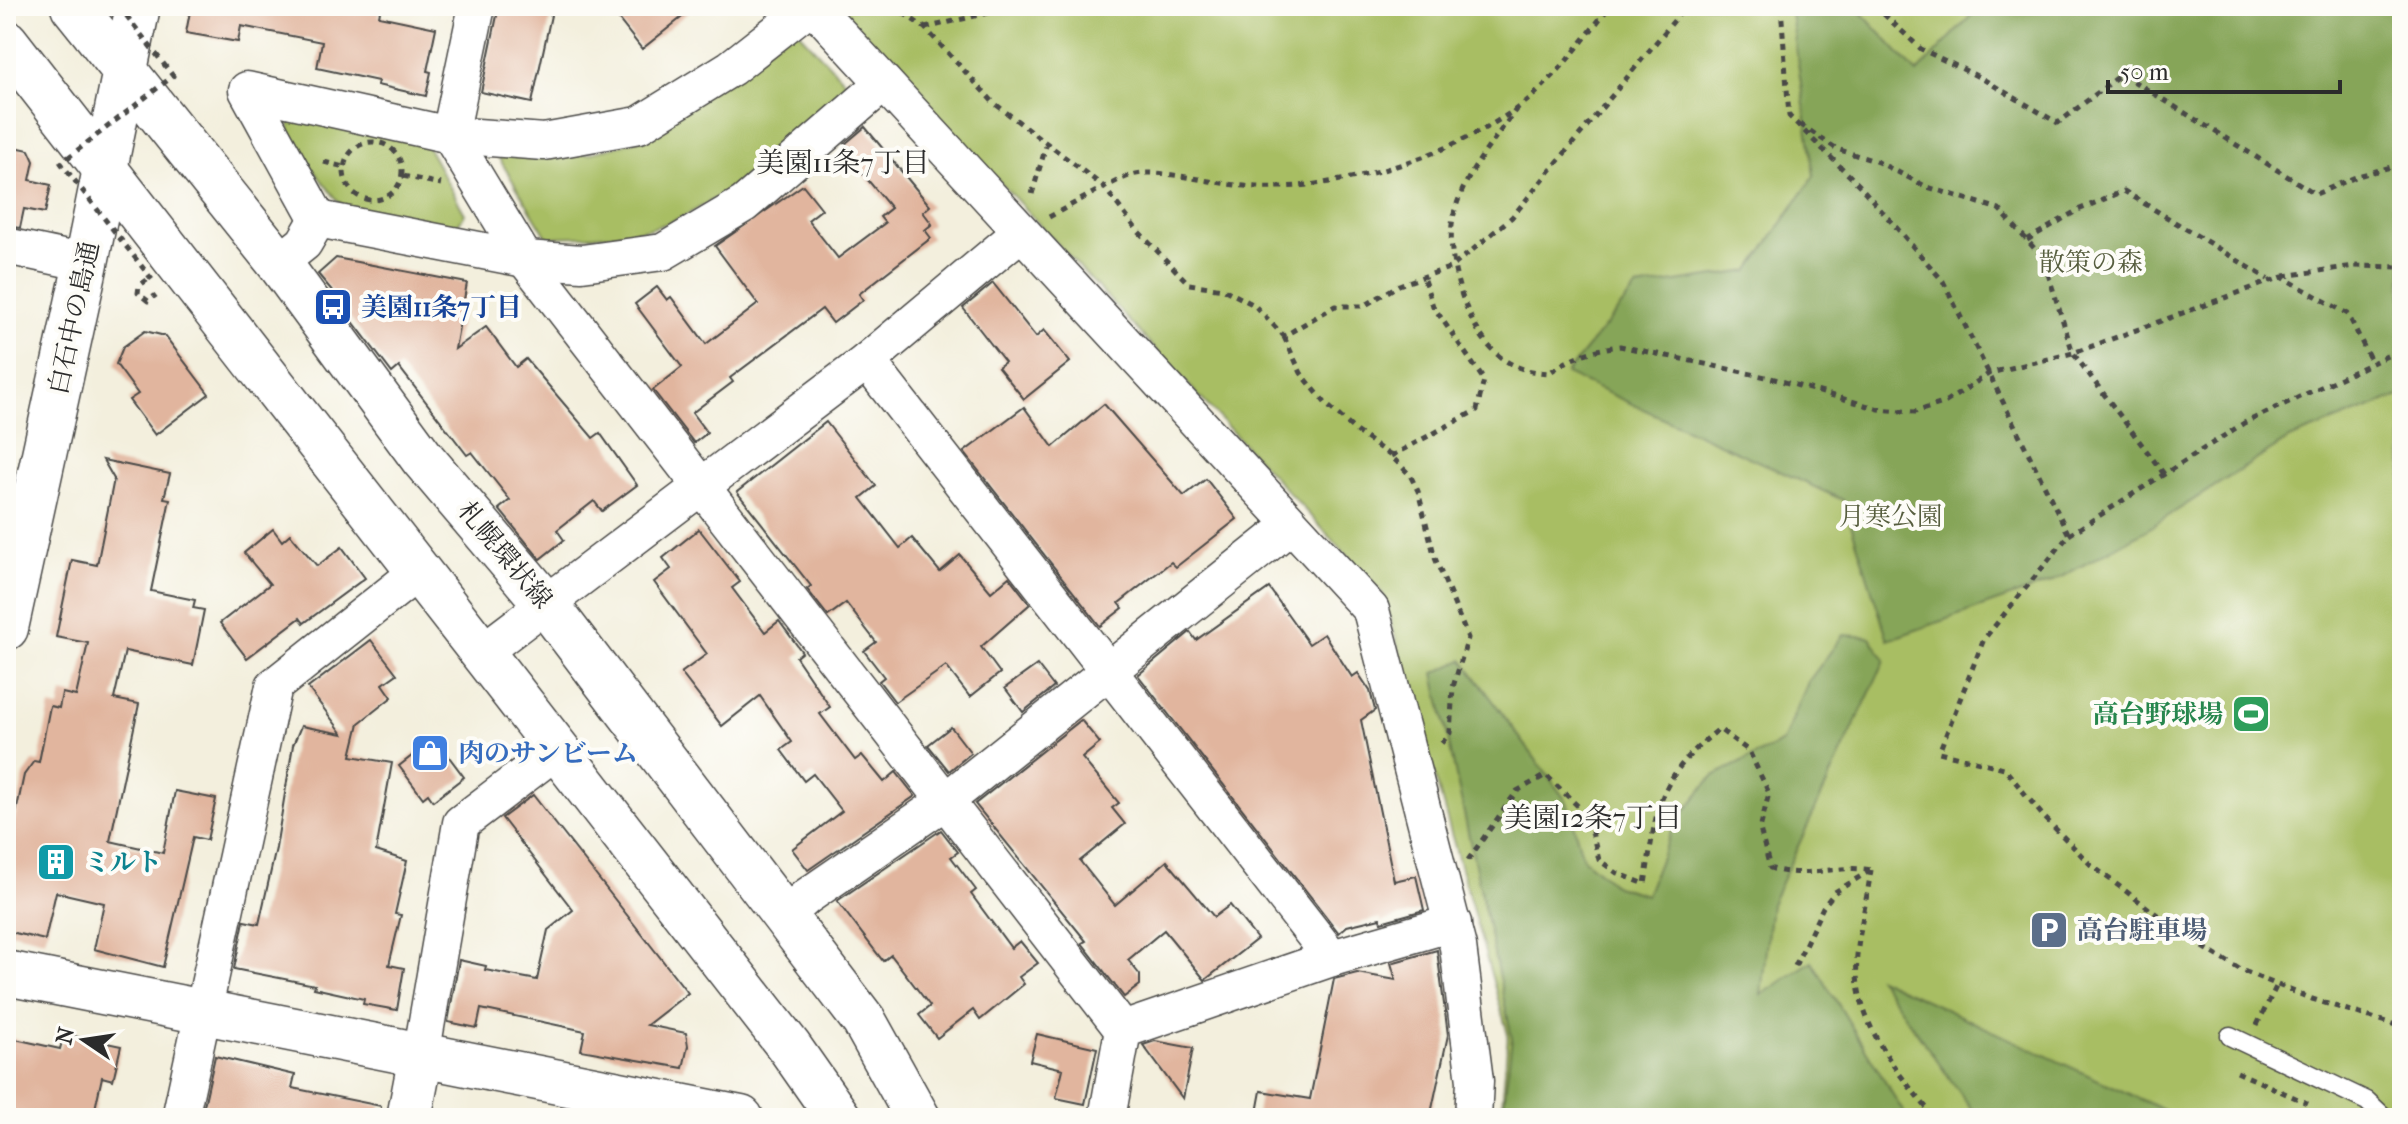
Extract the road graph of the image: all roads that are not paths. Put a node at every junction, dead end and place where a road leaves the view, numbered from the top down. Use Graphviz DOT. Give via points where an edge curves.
graph roads {
  1 [pos="73,6"];
  2 [pos="138,6"];
  3 [pos="477,6"];
  4 [pos="812,6"];
  5 [pos="6,42"];
  6 [pos="125,73"];
  7 [pos="884,83"];
  8 [pos="450,135"];
  9 [pos="105,169"];
  10 [pos="318,219"];
  11 [pos="1020,233"];
  12 [pos="6,246"];
  13 [pos="525,259"];
  14 [pos="86,263"];
  15 [pos="279,263"];
  16 [pos="867,361"];
  17 [pos="701,488"];
  18 [pos="1290,526"];
  19 [pos="13,557"];
  20 [pos="419,571"];
  21 [pos="547,605"];
  22 [pos="6,628"];
  23 [pos="481,653"];
  24 [pos="1108,673"];
  25 [pos="557,750"];
  26 [pos="944,802"];
  27 [pos="784,917"];
  28 [pos="1453,923"];
  29 [pos="1332,958"];
  30 [pos="6,973"];
  31 [pos="203,1013"];
  32 [pos="1123,1030"];
  33 [pos="2230,1036"];
  34 [pos="421,1056"];
  35 [pos="630,1107"];
  36 [pos="180,1118"];
  37 [pos="409,1118"];
  38 [pos="741,1118"];
  39 [pos="839,1118"];
  40 [pos="918,1118"];
  41 [pos="1107,1118"];
  42 [pos="1473,1118"];
  43 [pos="2385,1118"];
  1 -- 6 [label="main road, 札幌環状線"];
  2 -- 6 [label="main road, 白石中の島通"];
  3 -- 8 [label="street"];
  4 -- 7 [label="street"];
  4 -- 8 [label="street" via="731,68 639,125 544,142"];
  5 -- 9 [label="main road"];
  6 -- 9 [label="main road, 白石中の島通"];
  6 -- 15 [label="main road, 札幌環状線"];
  7 -- 11 [label="street"];
  7 -- 13 [label="street" via="744,204 663,252 582,263"];
  8 -- 10 [label="street" via="247,90"];
  8 -- 13 [label="street"];
  9 -- 14 [label="main road, 白石中の島通"];
  9 -- 20 [label="main road"];
  10 -- 13 [label="street"];
  10 -- 15 [label="street" via="304,243"];
  11 -- 16 [label="street"];
  11 -- 18 [label="street"];
  12 -- 14 [label="street"];
  13 -- 17 [label="street"];
  14 -- 19 [label="main road, 白石中の島通"];
  15 -- 21 [label="main road, 札幌環状線" via="423,459"];
  16 -- 17 [label="street"];
  16 -- 24 [label="street"];
  17 -- 21 [label="street"];
  17 -- 26 [label="street"];
  18 -- 24 [label="street"];
  18 -- 28 [label="street" via="1371,610"];
  19 -- 22 [label="main road, 白石中の島通"];
  20 -- 23 [label="main road"];
  20 -- 31 [label="street" via="274,686"];
  21 -- 23 [label="street"];
  21 -- 27 [label="main road, 札幌環状線"];
  23 -- 25 [label="main road"];
  24 -- 26 [label="street"];
  24 -- 29 [label="street"];
  25 -- 34 [label="street" via="461,823"];
  25 -- 39 [label="main road"];
  26 -- 27 [label="street"];
  26 -- 32 [label="street"];
  27 -- 40 [label="main road, 札幌環状線" via="864,1021"];
  28 -- 29 [label="street"];
  28 -- 42 [label="street" via="1475,1081"];
  29 -- 32 [label="street"];
  30 -- 31 [label="main road"];
  31 -- 34 [label="main road"];
  31 -- 36 [label="street"];
  32 -- 41 [label="street"];
  33 -- 43 [label="lane" via="2367,1101"];
  34 -- 35 [label="main road"];
  34 -- 37 [label="main road"];
  35 -- 38 [label="main road"];
}
